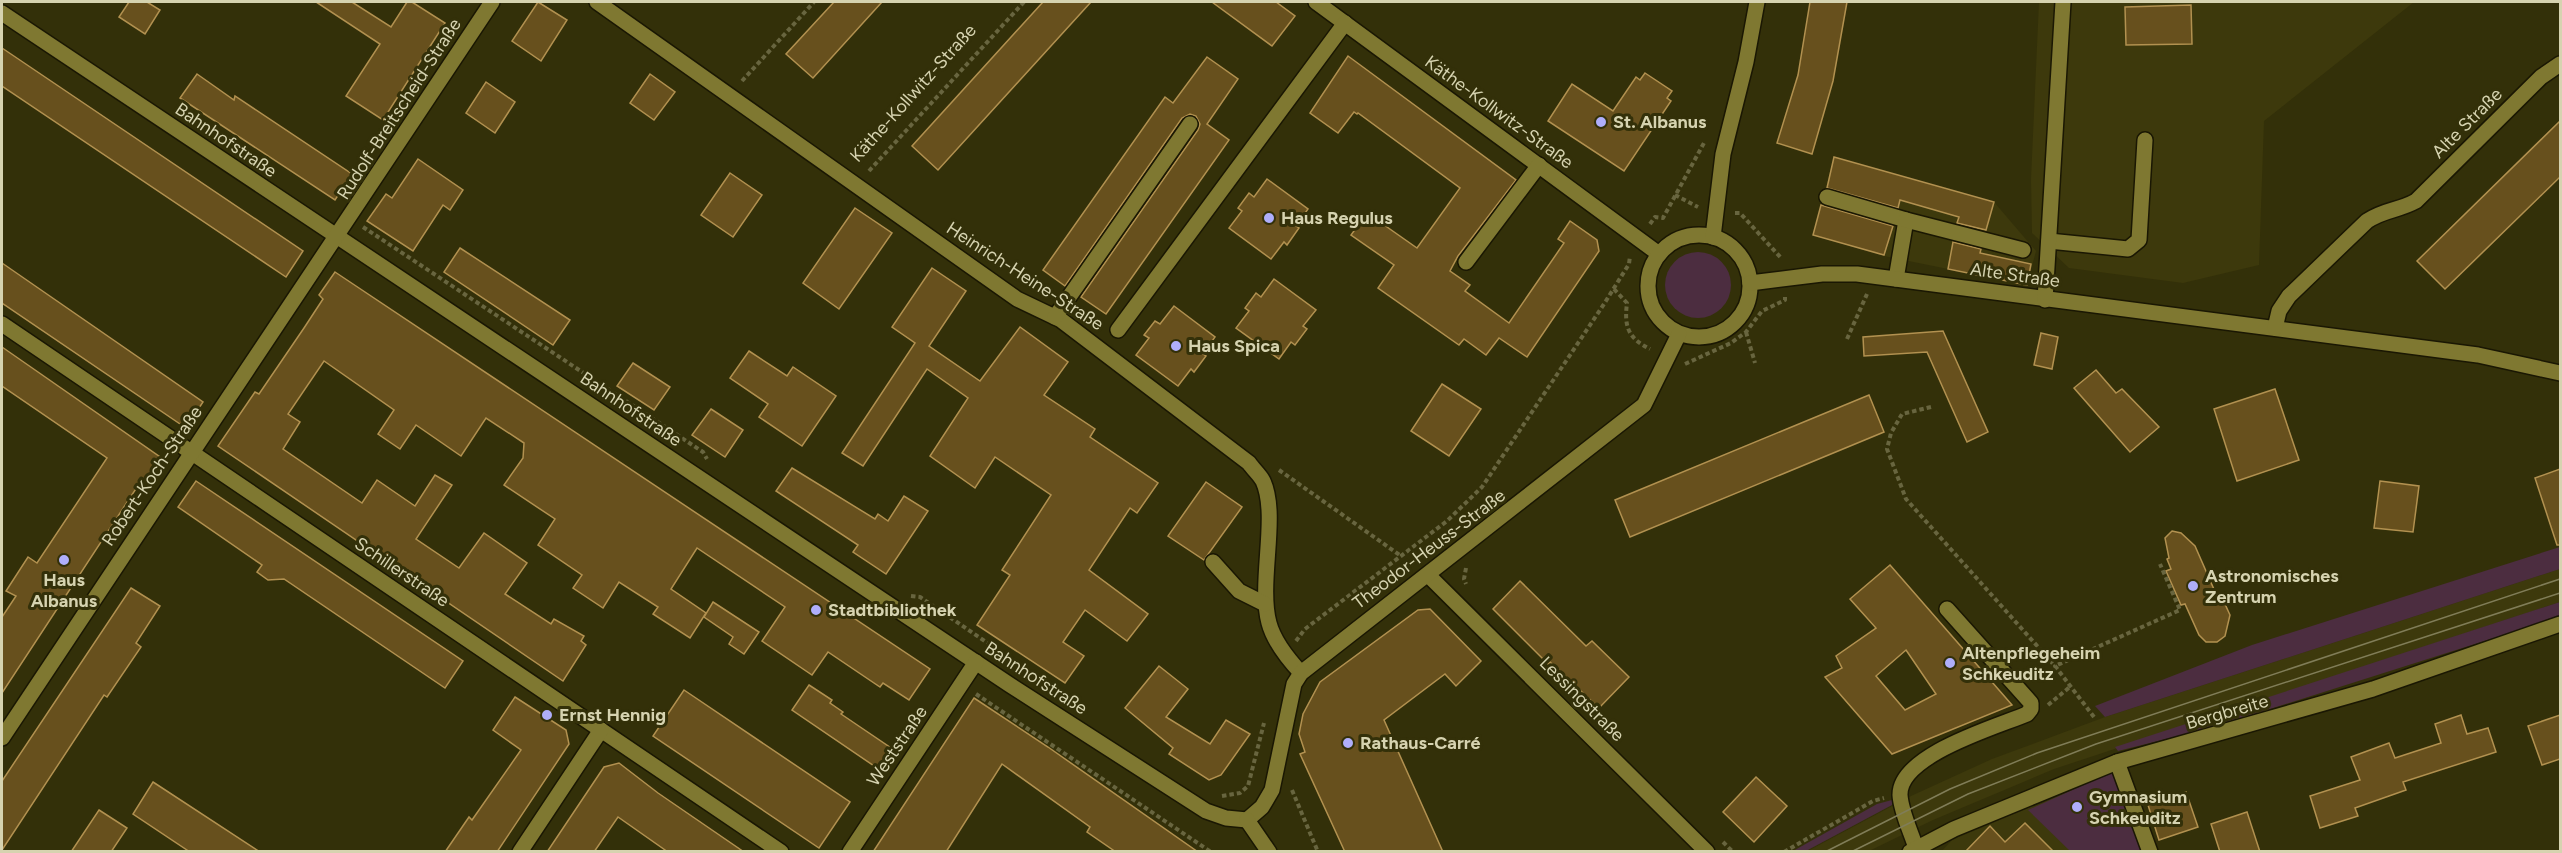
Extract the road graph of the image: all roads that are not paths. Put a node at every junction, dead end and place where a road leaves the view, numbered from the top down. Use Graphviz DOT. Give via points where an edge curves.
graph roads {
  1 [pos="492,2"];
  2 [pos="597,2"];
  3 [pos="1316,2"];
  4 [pos="1757,2"];
  5 [pos="2063,2"];
  6 [pos="2,13"];
  7 [pos="1345,23"];
  8 [pos="2560,64"];
  9 [pos="1190,124"];
  10 [pos="2145,140"];
  11 [pos="1539,165"];
  12 [pos="1827,197"];
  13 [pos="1906,220"];
  14 [pos="1713,237"];
  15 [pos="337,238"];
  16 [pos="2049,241"];
  17 [pos="2023,250"];
  18 [pos="1659,254"];
  19 [pos="1466,262"];
  20 [pos="1896,279"];
  21 [pos="1750,283"];
  22 [pos="2045,300"];
  23 [pos="1055,317"];
  24 [pos="2,324"];
  25 [pos="2275,328"];
  26 [pos="1118,330"];
  27 [pos="1679,334"];
  28 [pos="2560,373"];
  29 [pos="190,452"];
  30 [pos="1213,562"];
  31 [pos="1428,575"];
  32 [pos="1265,604"];
  33 [pos="1947,609"];
  34 [pos="2560,624"];
  35 [pos="976,662"];
  36 [pos="1301,673"];
  37 [pos="601,730"];
  38 [pos="2,738"];
  39 [pos="2117,762"];
  40 [pos="1247,820"];
  41 [pos="1913,850"];
  42 [pos="520,852"];
  43 [pos="781,852"];
  44 [pos="850,852"];
  45 [pos="1269,852"];
  46 [pos="1707,852"];
  47 [pos="2150,852"];
  1 -- 15 [label="street, Rudolf-Breitscheid-Straße"];
  2 -- 23 [label="street, Heinrich-Heine-Straße" via="1017,299"];
  3 -- 7 [label="street, Käthe-Kollwitz-Straße"];
  4 -- 14 [label="street" via="1723,154"];
  5 -- 16 [label="street"];
  6 -- 15 [label="street, Bahnhofstraße"];
  7 -- 11 [label="street, Käthe-Kollwitz-Straße"];
  7 -- 26 [label="street"];
  8 -- 25 [label="street, Alte Straße" via="2541,77 2416,201 2381,212 2367,221 2289,296 2279,311"];
  9 -- 23 [label="street"];
  10 -- 16 [label="street" via="2139,240 2128,249"];
  11 -- 18 [label="street, Käthe-Kollwitz-Straße"];
  11 -- 19 [label="street"];
  12 -- 13 [label="street"];
  13 -- 17 [label="street"];
  13 -- 20 [label="street"];
  14 -- 18 [label="street" via="1683,237"];
  14 -- 21 [label="street" via="1739,254"];
  15 -- 29 [label="street, Robert-Koch-Straße"];
  15 -- 35 [label="street, Bahnhofstraße"];
  16 -- 22 [label="street"];
  18 -- 27 [label="street" via="1647,283 1649,299 1660,320"];
  20 -- 21 [label="street, Alte Straße" via="1822,274"];
  20 -- 22 [label="street, Alte Straße"];
  21 -- 27 [label="street" via="1748,300 1728,328 1696,338"];
  22 -- 25 [label="street, Alte Straße"];
  23 -- 32 [label="street, Heinrich-Heine-Straße" via="1249,463 1263,481 1269,501"];
  24 -- 29 [label="street, Schillerstraße"];
  25 -- 28 [label="street, Alte Straße" via="2478,355"];
  27 -- 31 [label="street, Theodor-Heuss-Straße" via="1644,405"];
  29 -- 37 [label="street, Schillerstraße"];
  29 -- 38 [label="street, Robert-Koch-Straße"];
  30 -- 32 [label="street" via="1239,591"];
  31 -- 36 [label="street, Theodor-Heuss-Straße"];
  31 -- 46 [label="street, Lessingstraße"];
  32 -- 36 [label="street, Heinrich-Heine-Straße" via="1269,625 1286,656"];
  33 -- 41 [label="street" via="2031,703 2031,709 1932,754 1908,772 1900,795"];
  34 -- 39 [label="street, Bergbreite" via="2373,689"];
  35 -- 40 [label="street, Bahnhofstraße" via="1206,811"];
  35 -- 44 [label="street, Weststraße"];
  36 -- 40 [label="street" via="1294,684 1272,790 1262,807"];
  37 -- 42 [label="street"];
  37 -- 43 [label="street, Schillerstraße"];
  39 -- 41 [label="street, Bergbreite" via="1954,829"];
  39 -- 47 [label="street"];
  40 -- 45 [label="street"];
}
